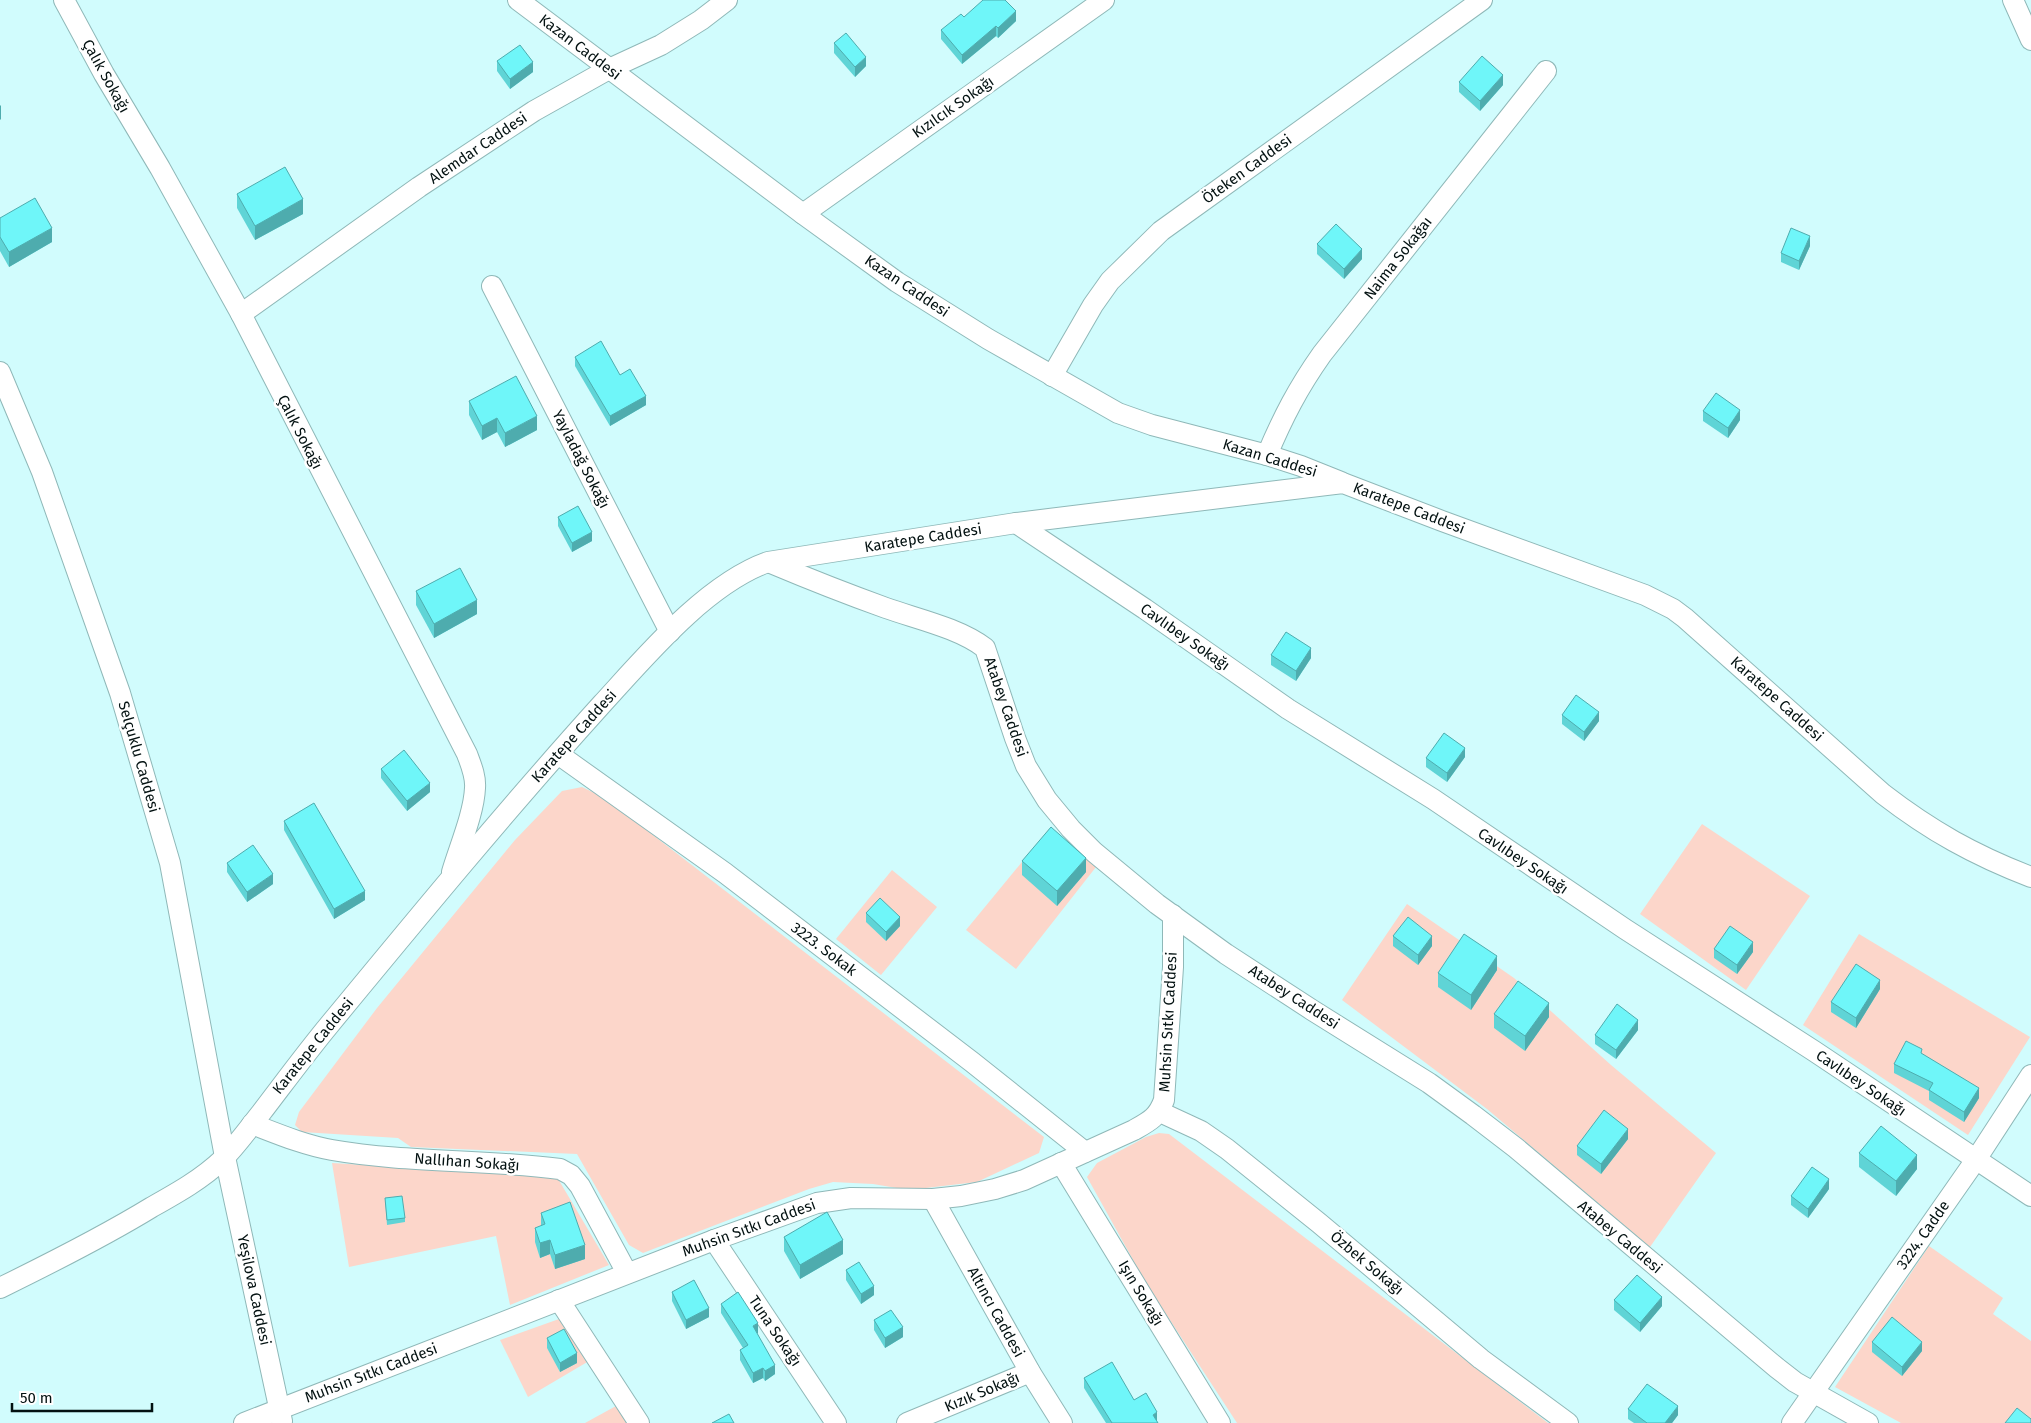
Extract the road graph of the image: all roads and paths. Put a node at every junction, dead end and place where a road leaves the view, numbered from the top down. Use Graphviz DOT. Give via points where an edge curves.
graph roads {
  1 [pos="64,0"];
  2 [pos="518,0"];
  3 [pos="727,0"];
  4 [pos="1104,0"];
  5 [pos="1482,0"];
  6 [pos="2014,0"];
  7 [pos="2031,40"];
  8 [pos="610,69"];
  9 [pos="1546,71"];
  10 [pos="803,214"];
  11 [pos="492,286"];
  12 [pos="240,314"];
  13 [pos="0,372"];
  14 [pos="1052,376"];
  15 [pos="1267,455"];
  16 [pos="1343,483"];
  17 [pos="1016,523"];
  18 [pos="768,562"];
  19 [pos="670,632"];
  20 [pos="558,754"];
  21 [pos="2031,877"];
  22 [pos="450,878"];
  23 [pos="1173,915"];
  24 [pos="2031,1075"];
  25 [pos="1160,1112"];
  26 [pos="252,1124"];
  27 [pos="1085,1152"];
  28 [pos="224,1157"];
  29 [pos="1976,1161"];
  30 [pos="1062,1164"];
  31 [pos="2031,1196"];
  32 [pos="933,1199"];
  33 [pos="714,1240"];
  34 [pos="627,1273"];
  35 [pos="0,1288"];
  36 [pos="559,1300"];
  37 [pos="1030,1372"];
  38 [pos="1813,1392"];
  39 [pos="281,1416"];
  40 [pos="244,1423"];
  41 [pos="640,1423"];
  42 [pos="836,1423"];
  43 [pos="907,1423"];
  44 [pos="1062,1423"];
  45 [pos="1220,1423"];
  46 [pos="1568,1423"];
  47 [pos="1792,1423"];
  48 [pos="1868,1423"];
  1 -- 12 [label="street, Çalık Sokağı"];
  2 -- 8 [label="street, Kazan Caddesi"];
  3 -- 8 [label="street, Alemdar Caddesi" via="661,45"];
  4 -- 10 [label="street, Kızılcık Sokağı"];
  5 -- 14 [label="street, Öteken Caddesi" via="1161,231 1110,281"];
  6 -- 7 [label="street"];
  8 -- 10 [label="street, Kazan Caddesi"];
  8 -- 12 [label="street, Alemdar Caddesi" via="483,144"];
  9 -- 15 [label="street, Naima Sokağaı" via="1300,384"];
  10 -- 14 [label="street, Kazan Caddesi" via="897,282"];
  11 -- 19 [label="street, Yayladağ Sokağı"];
  12 -- 22 [label="street, Çalık Sokağı" via="473,770 473,801"];
  13 -- 28 [label="street, Selçuklu Caddesi" via="42,472 120,693 170,863"];
  14 -- 15 [label="street, Kazan Caddesi" via="1118,413"];
  15 -- 16 [label="street, Kazan Caddesi"];
  16 -- 17 [label="street, Karatepe Caddesi"];
  16 -- 21 [label="street, Karatepe Caddesi" via="1662,603 1724,651 1845,761 1908,813 1960,846"];
  17 -- 18 [label="street, Karatepe Caddesi"];
  17 -- 29 [label="street, Cavlıbey Sokağı" via="1288,709 1433,799"];
  18 -- 19 [label="street, Karatepe Caddesi" via="731,581"];
  18 -- 23 [label="street, Atabey Caddesi" via="960,634 985,648 1026,766 1047,800 1094,852"];
  19 -- 20 [label="street, Karatepe Caddesi"];
  20 -- 22 [label="street, Karatepe Caddesi"];
  20 -- 27 [label="street, 3223. Sokak" via="725,873"];
  22 -- 26 [label="street, Karatepe Caddesi"];
  23 -- 25 [label="street, Muhsin Sıtkı Caddesi" via="1173,967 1164,1100"];
  23 -- 38 [label="street, Atabey Caddesi" via="1226,954 1429,1083 1473,1115 1776,1368"];
  24 -- 29 [label="street, 3224. Cadde"];
  25 -- 27 [label="street, Muhsin Sıtkı Caddesi" via="1134,1130"];
  25 -- 46 [label="street, Özbek Sokağı" via="1227,1149 1481,1359"];
  26 -- 28 [label="street, Karatepe Caddesi"];
  26 -- 34 [label="street, Nallıhan Sokağı" via="330,1150 560,1170 571,1175 580,1186"];
  27 -- 30 [label="street, Muhsin Sıtkı Caddesi"];
  28 -- 35 [label="street, Karatepe Caddesi" via="184,1188 137,1216"];
  28 -- 39 [label="street, Yeşilova Caddesi"];
  29 -- 31 [label="street, Cavlıbey Sokağı"];
  29 -- 38 [label="street, 3224. Cadde"];
  30 -- 32 [label="street, Muhsin Sıtkı Caddesi" via="995,1189"];
  30 -- 45 [label="street, Işın Sokağı"];
  32 -- 33 [label="street, Muhsin Sıtkı Caddesi" via="851,1198 817,1202"];
  32 -- 37 [label="street, Altıncı Caddesi"];
  33 -- 34 [label="street, Muhsin Sıtkı Caddesi"];
  33 -- 42 [label="street, Tuna Sokağı"];
  34 -- 36 [label="street, Muhsin Sıtkı Caddesi"];
  36 -- 39 [label="street, Muhsin Sıtkı Caddesi"];
  36 -- 41 [label="street"];
  37 -- 43 [label="street, Kızık Sokağı"];
  37 -- 44 [label="street, Altıncı Caddesi"];
  38 -- 47 [label="street, 3224. Cadde"];
  38 -- 48 [label="street, Atabey Caddesi"];
  39 -- 40 [label="street, Muhsin Sıtkı Caddesi"];
}
